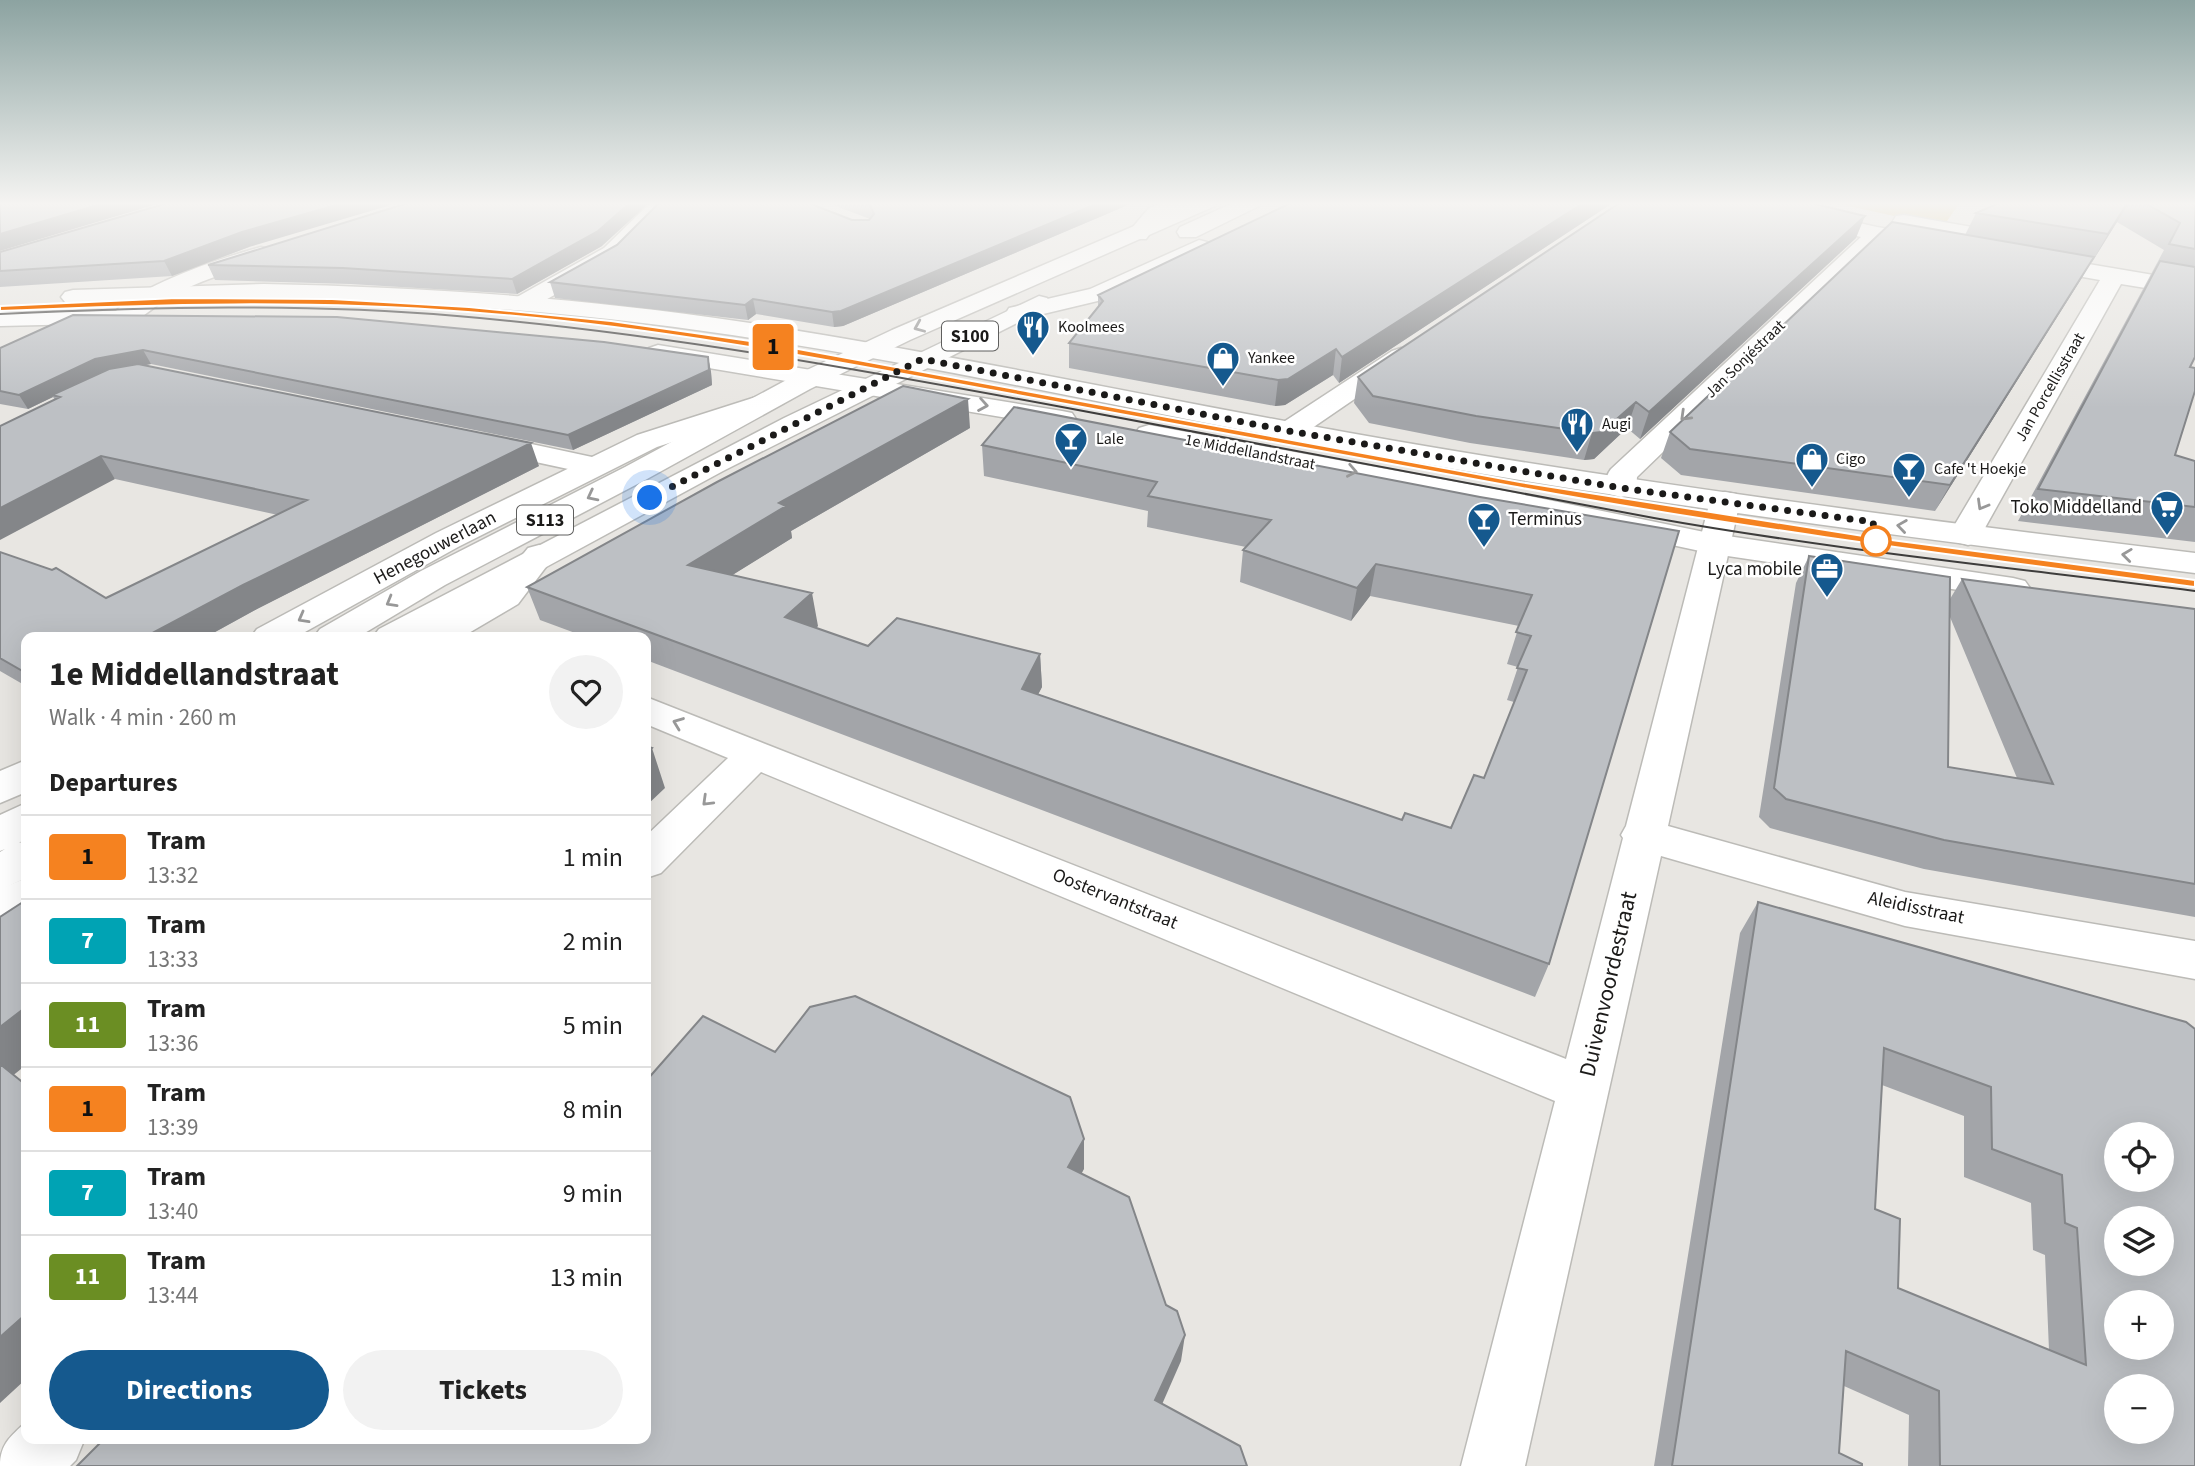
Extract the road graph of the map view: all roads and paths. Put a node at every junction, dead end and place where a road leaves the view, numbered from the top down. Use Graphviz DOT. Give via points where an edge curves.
graph roads {
  1 [pos="213,270"];
  2 [pos="581,270"];
  3 [pos="1053,270"];
  4 [pos="1143,270"];
  5 [pos="1838,270"];
  6 [pos="2090,270"];
  7 [pos="2114,276"];
  8 [pos="2195,289"];
  9 [pos="162,291"];
  10 [pos="0,302"];
  11 [pos="525,302"];
  12 [pos="122,318"];
  13 [pos="161,318"];
  14 [pos="0,319"];
  15 [pos="1426,339"];
  16 [pos="631,349"];
  17 [pos="868,350"];
  18 [pos="922,359"];
  19 [pos="814,377"];
  20 [pos="868,385"];
  21 [pos="759,404"];
  22 [pos="1289,431"];
  23 [pos="465,439"];
  24 [pos="596,466"];
  25 [pos="1621,488"];
  26 [pos="1725,501"];
  27 [pos="1968,535"];
  28 [pos="1714,544"];
  29 [pos="539,555"];
  30 [pos="2195,564"];
  31 [pos="2040,592"];
  32 [pos="277,632"];
  33 [pos="341,632"];
  34 [pos="400,632"];
  35 [pos="455,632"];
  36 [pos="651,712"];
  37 [pos="756,754"];
  38 [pos="21,778"];
  39 [pos="0,789"];
  40 [pos="21,821"];
  41 [pos="0,835"];
  42 [pos="1643,835"];
  43 [pos="651,857"];
  44 [pos="21,861"];
  45 [pos="0,873"];
  46 [pos="21,898"];
  47 [pos="0,912"];
  48 [pos="2195,960"];
  49 [pos="1584,1089"];
  50 [pos="48,1444"];
  51 [pos="26,1466"];
  52 [pos="1493,1466"];
  1 -- 9 [label="street"];
  2 -- 11 [label="street"];
  3 -- 17 [label="street, S100, one-way"];
  4 -- 18 [label="street, S100" via="1098,294 1018,313"];
  5 -- 25 [label="street, Jan Sonjéstraat, one-way" via="1622,475"];
  6 -- 7 [label="street"];
  7 -- 8 [label="street"];
  7 -- 27 [label="street, Jan Porcellisstraat, one-way"];
  9 -- 10 [label="street, 1e Middellandstraat"];
  9 -- 11 [label="street, 1e Middellandstraat" via="351,290"];
  9 -- 12 [label="street"];
  11 -- 17 [label="street, 1e Middellandstraat"];
  12 -- 13 [label="street"];
  12 -- 14 [label="street"];
  15 -- 22 [label="street"];
  16 -- 19 [label="street, 1e Middellandstraat"];
  17 -- 18 [label="street, 1e Middellandstraat"];
  17 -- 19 [label="street, Henegouwerlaan / S100"];
  18 -- 20 [label="street, S100"];
  18 -- 22 [label="street, 1e Middellandstraat"];
  19 -- 20 [label="street, 1e Middellandstraat"];
  19 -- 21 [label="street, Henegouwerlaan / S100"];
  20 -- 28 [label="street, 1e Middellandstraat, one-way" via="1500,499"];
  20 -- 29 [label="street, S100"];
  21 -- 24 [label="street, Henegouwerlaan / S100" via="647,441"];
  21 -- 33 [label="street, Henegouwerlaan / S113, one-way"];
  22 -- 25 [label="street, 1e Middellandstraat"];
  23 -- 24 [label="street"];
  24 -- 32 [label="street, Henegouwerlaan / S100, one-way"];
  25 -- 26 [label="street, 1e Middellandstraat"];
  27 -- 26 [label="street, 1e Middellandstraat, one-way"];
  26 -- 28 [label="street, Duivenvoordestraat"];
  30 -- 27 [label="street, 1e Middellandstraat, one-way"];
  28 -- 31 [label="street, 1e Middellandstraat"];
  28 -- 42 [label="street, Duivenvoordestraat"];
  29 -- 34 [label="street, S113"];
  29 -- 35 [label="street, S100" via="506,597"];
  37 -- 36 [label="street, Oostervantstraat, one-way"];
  37 -- 43 [label="street, one-way"];
  37 -- 49 [label="street, Oostervantstraat"];
  38 -- 39 [label="street"];
  40 -- 41 [label="street"];
  42 -- 48 [label="street, Aleidisstraat" via="1905,909"];
  42 -- 49 [label="street, Duivenvoordestraat"];
  44 -- 45 [label="street"];
  46 -- 47 [label="street"];
  49 -- 52 [label="street, Duivenvoordestraat"];
  50 -- 51 [label="street"];
}
